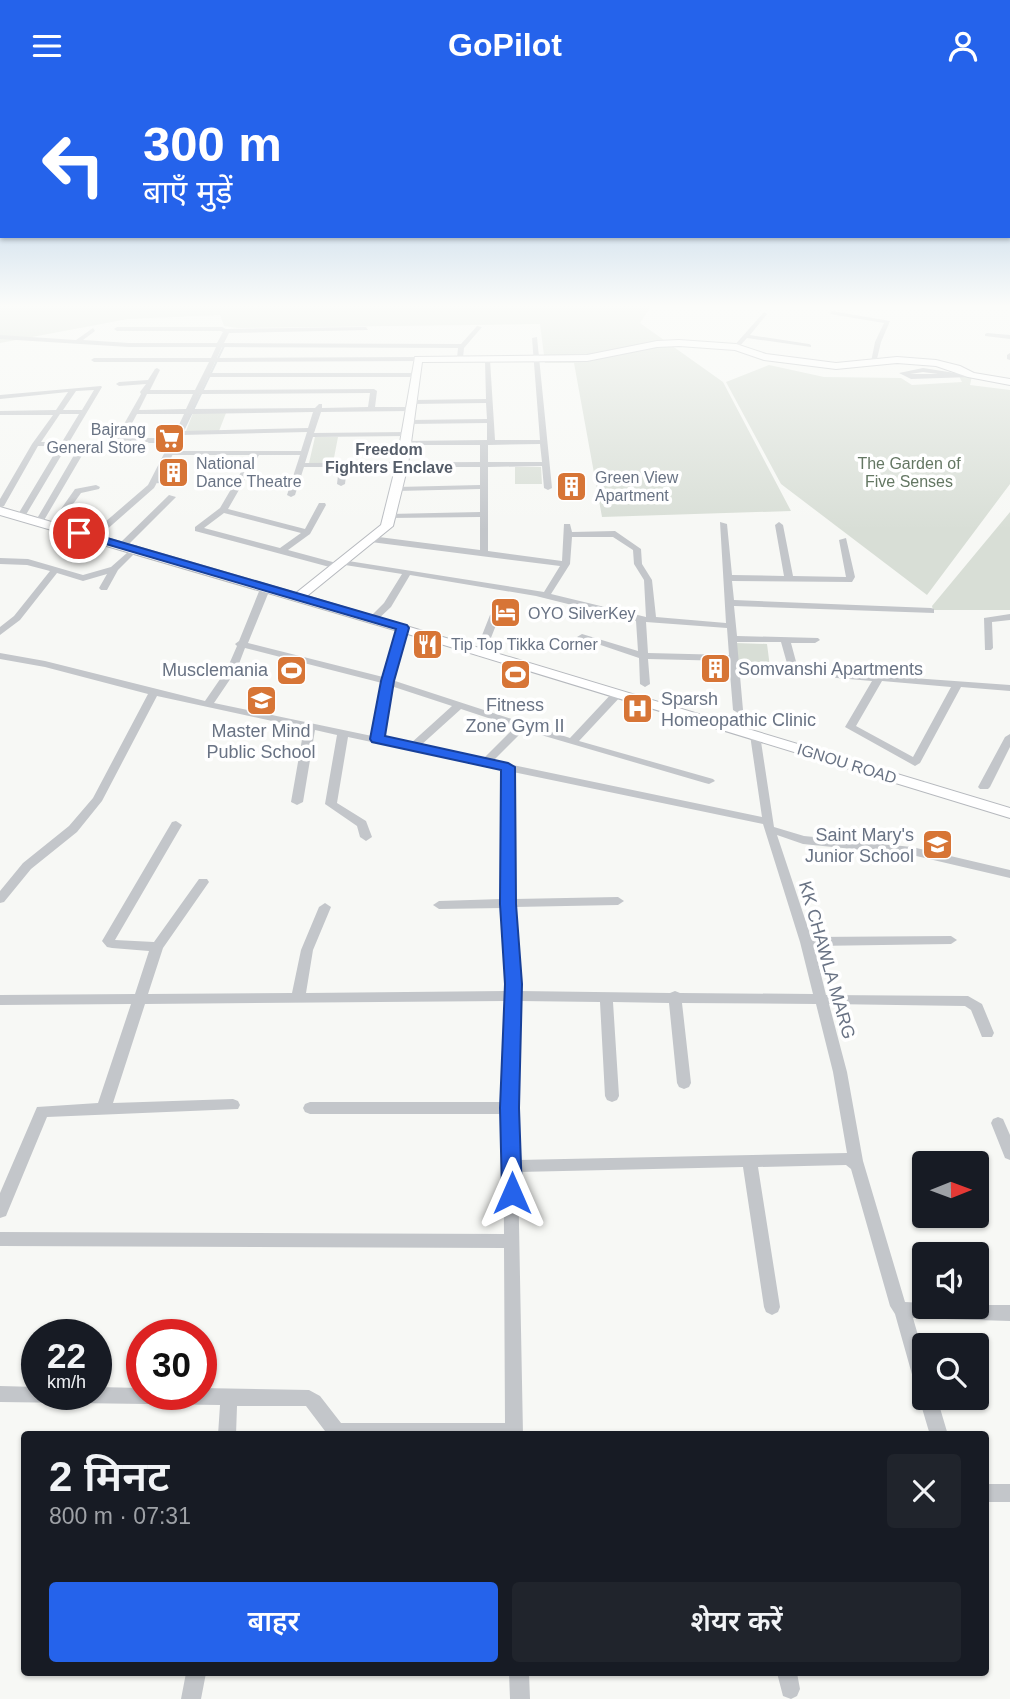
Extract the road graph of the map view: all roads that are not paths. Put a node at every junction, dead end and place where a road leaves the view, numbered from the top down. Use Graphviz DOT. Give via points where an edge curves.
graph roads {
  1 [pos="203,380"];
  2 [pos="414,380"];
  3 [pos="489,380"];
  4 [pos="540,380"];
  5 [pos="149,382"];
  6 [pos="119,384"];
  7 [pos="74,389"];
  8 [pos="143,392"];
  9 [pos="324,392"];
  10 [pos="197,393"];
  11 [pos="0,397"];
  12 [pos="490,401"];
  13 [pos="411,406"];
  14 [pos="371,409"];
  15 [pos="318,410"];
  16 [pos="188,411"];
  17 [pos="85,412"];
  18 [pos="133,412"];
  19 [pos="0,413"];
  20 [pos="57,413"];
  21 [pos="490,421"];
  22 [pos="409,422"];
  23 [pos="310,433"];
  24 [pos="176,437"];
  25 [pos="406,438"];
  26 [pos="487,442"];
  27 [pos="545,442"];
  28 [pos="36,444"];
  29 [pos="65,444"];
  30 [pos="80,452"];
  31 [pos="257,452"];
  32 [pos="169,453"];
  33 [pos="303,453"];
  34 [pos="483,464"];
  35 [pos="547,464"];
  36 [pos="300,465"];
  37 [pos="343,465"];
  38 [pos="402,465"];
  39 [pos="341,484"];
  40 [pos="96,487"];
  41 [pos="484,488"];
  42 [pos="548,488"];
  43 [pos="397,489"];
  44 [pos="291,495"];
  45 [pos="172,497"];
  46 [pos="322,505"];
  47 [pos="0,508"];
  48 [pos="223,510"];
  49 [pos="484,514"];
  50 [pos="21,516"];
  51 [pos="389,516"];
  52 [pos="39,522"];
  53 [pos="723,524"];
  54 [pos="779,524"];
  55 [pos="53,526"];
  56 [pos="307,532"];
  57 [pos="93,537"];
  58 [pos="370,539"];
  59 [pos="843,540"];
  60 [pos="130,547"];
  61 [pos="281,552"];
  62 [pos="484,552"];
  63 [pos="0,561"];
  64 [pos="341,564"];
  65 [pos="566,564"];
  66 [pos="56,569"];
  67 [pos="114,569"];
  68 [pos="408,572"];
  69 [pos="727,578"];
  70 [pos="789,580"];
  71 [pos="104,588"];
  72 [pos="265,589"];
  73 [pos="546,595"];
  74 [pos="297,598"];
  75 [pos="729,603"];
  76 [pos="930,611"];
  77 [pos="495,615"];
  78 [pos="1010,617"];
  79 [pos="646,618"];
  80 [pos="373,619"];
  81 [pos="731,625"];
  82 [pos="403,628"];
  83 [pos="0,632"];
  84 [pos="582,637"];
  85 [pos="733,639"];
  86 [pos="785,639"];
  87 [pos="815,639"];
  88 [pos="240,645"];
  89 [pos="988,648"];
  90 [pos="480,653"];
  91 [pos="0,656"];
  92 [pos="643,656"];
  93 [pos="733,658"];
  94 [pos="880,676"];
  95 [pos="387,681"];
  96 [pos="958,683"];
  97 [pos="645,684"];
  98 [pos="1010,688"];
  99 [pos="154,692"];
  100 [pos="618,693"];
  101 [pos="209,702"];
  102 [pos="460,704"];
  103 [pos="738,709"];
  104 [pos="310,726"];
  105 [pos="522,726"];
  106 [pos="343,733"];
  107 [pos="755,735"];
  108 [pos="1010,737"];
  109 [pos="377,739"];
  110 [pos="572,741"];
  111 [pos="413,747"];
  112 [pos="485,762"];
  113 [pos="508,767"];
  114 [pos="709,781"];
  115 [pos="984,787"];
  116 [pos="297,802"];
  117 [pos="1010,813"];
  118 [pos="176,825"];
  119 [pos="769,826"];
  120 [pos="366,837"];
  121 [pos="1010,874"];
  122 [pos="202,882"];
  123 [pos="0,899"];
  124 [pos="618,901"];
  125 [pos="508,904"];
  126 [pos="439,905"];
  127 [pos="325,907"];
  128 [pos="951,940"];
  129 [pos="806,942"];
  130 [pos="157,947"];
  131 [pos="512,996"];
  132 [pos="606,996"];
  133 [pos="676,996"];
  134 [pos="820,997"];
  135 [pos="298,998"];
  136 [pos="139,999"];
  137 [pos="0,1000"];
  138 [pos="987,1033"];
  139 [pos="684,1083"];
  140 [pos="612,1096"];
  141 [pos="233,1105"];
  142 [pos="310,1108"];
  143 [pos="510,1108"];
  144 [pos="103,1110"];
  145 [pos="998,1123"];
  146 [pos="1010,1154"];
  147 [pos="750,1161"];
  148 [pos="856,1162"];
  149 [pos="512,1166"];
  150 [pos="0,1211"];
  151 [pos="0,1238"];
  152 [pos="510,1241"];
  153 [pos="772,1307"];
  154 [pos="902,1310"];
  155 [pos="1010,1313"];
  156 [pos="912,1344"];
  157 [pos="0,1394"];
  158 [pos="21,1395"];
  159 [pos="112,1396"];
  160 [pos="229,1397"];
  161 [pos="932,1410"];
  162 [pos="227,1431"];
  163 [pos="338,1431"];
  164 [pos="514,1431"];
  165 [pos="938,1431"];
  166 [pos="989,1493"];
  167 [pos="1010,1493"];
  168 [pos="195,1676"];
  169 [pos="519,1676"];
  170 [pos="191,1699"];
  171 [pos="520,1699"];
  1 -- 10 [label="street"];
  2 -- 13 [label="street"];
  3 -- 12 [label="street"];
  4 -- 27 [label="street"];
  5 -- 6 [label="street"];
  5 -- 8 [label="street"];
  7 -- 11 [label="street"];
  7 -- 17 [label="street" via="99,387"];
  7 -- 20 [label="street"];
  8 -- 10 [label="street"];
  8 -- 18 [label="street"];
  9 -- 10 [label="street"];
  9 -- 14 [label="street" via="374,391"];
  9 -- 15 [label="street"];
  10 -- 16 [label="street"];
  12 -- 13 [label="street"];
  12 -- 21 [label="street"];
  13 -- 14 [label="street"];
  13 -- 22 [label="street"];
  14 -- 15 [label="street"];
  15 -- 16 [label="street"];
  15 -- 23 [label="street"];
  16 -- 18 [label="street"];
  16 -- 24 [label="street"];
  17 -- 20 [label="street"];
  17 -- 29 [label="street"];
  18 -- 24 [label="street" via="119,440"];
  19 -- 20 [label="street"];
  20 -- 28 [label="street"];
  21 -- 22 [label="street"];
  21 -- 26 [label="street"];
  22 -- 25 [label="street"];
  23 -- 24 [label="street"];
  23 -- 25 [label="street"];
  23 -- 33 [label="street"];
  24 -- 32 [label="street"];
  25 -- 26 [label="street"];
  25 -- 38 [label="street"];
  26 -- 27 [label="street"];
  26 -- 34 [label="street"];
  27 -- 35 [label="street"];
  28 -- 29 [label="street"];
  28 -- 47 [label="street"];
  29 -- 50 [label="street"];
  30 -- 52 [label="street"];
  31 -- 32 [label="street"];
  31 -- 33 [label="street"];
  31 -- 48 [label="street"];
  32 -- 57 [label="street" via="151,486"];
  33 -- 36 [label="street"];
  34 -- 35 [label="street"];
  34 -- 38 [label="street"];
  34 -- 41 [label="street"];
  35 -- 42 [label="street"];
  36 -- 37 [label="street"];
  36 -- 44 [label="street"];
  37 -- 38 [label="street"];
  37 -- 39 [label="street"];
  38 -- 43 [label="street"];
  40 -- 55 [label="street" via="78,491"];
  41 -- 43 [label="street"];
  41 -- 49 [label="street"];
  43 -- 51 [label="street"];
  45 -- 60 [label="street"];
  46 -- 56 [label="street"];
  47 -- 50 [label="street, IGNOU ROAD"];
  48 -- 56 [label="street"];
  48 -- 61 [label="street" via="198,529"];
  49 -- 51 [label="street"];
  49 -- 62 [label="street"];
  50 -- 52 [label="street, IGNOU ROAD"];
  51 -- 58 [label="street" via="387,526"];
  52 -- 55 [label="street, IGNOU ROAD"];
  53 -- 69 [label="street"];
  54 -- 70 [label="street"];
  55 -- 57 [label="street, IGNOU ROAD"];
  56 -- 61 [label="street"];
  57 -- 60 [label="street, IGNOU ROAD"];
  58 -- 62 [label="street"];
  58 -- 64 [label="street"];
  59 -- 70 [label="street" via="849,580"];
  60 -- 67 [label="street"];
  60 -- 72 [label="street, IGNOU ROAD"];
  61 -- 64 [label="street"];
  62 -- 65 [label="street"];
  63 -- 66 [label="street"];
  64 -- 68 [label="street"];
  64 -- 74 [label="street"];
  65 -- 73 [label="street"];
  65 -- 79 [label="street" via="568,530 615,534 637,549 638,564 648,580"];
  66 -- 67 [label="street" via="83,577"];
  66 -- 83 [label="street"];
  67 -- 71 [label="street"];
  68 -- 73 [label="street"];
  68 -- 80 [label="street"];
  69 -- 70 [label="street"];
  69 -- 75 [label="street"];
  72 -- 74 [label="street, IGNOU ROAD"];
  72 -- 88 [label="street"];
  73 -- 79 [label="street"];
  74 -- 80 [label="street, IGNOU ROAD"];
  75 -- 76 [label="street"];
  75 -- 81 [label="street"];
  77 -- 90 [label="street"];
  78 -- 89 [label="street" via="987,620"];
  79 -- 81 [label="street"];
  79 -- 92 [label="street"];
  80 -- 82 [label="street, IGNOU ROAD"];
  81 -- 85 [label="street"];
  82 -- 90 [label="street, IGNOU ROAD"];
  82 -- 95 [label="street"];
  84 -- 92 [label="street"];
  85 -- 86 [label="street"];
  85 -- 93 [label="street"];
  86 -- 87 [label="street"];
  86 -- 94 [label="street" via="794,672"];
  88 -- 95 [label="street"];
  88 -- 101 [label="street" via="232,669"];
  90 -- 100 [label="street, IGNOU ROAD"];
  91 -- 99 [label="street"];
  92 -- 93 [label="street"];
  92 -- 97 [label="street"];
  93 -- 103 [label="street"];
  94 -- 96 [label="street"];
  94 -- 96 [label="street" via="849,727 915,763"];
  95 -- 102 [label="street"];
  95 -- 109 [label="street"];
  96 -- 98 [label="street"];
  99 -- 104 [label="street"];
  99 -- 123 [label="street" via="97,799 74,829 27,866"];
  100 -- 107 [label="street, IGNOU ROAD"];
  100 -- 110 [label="street"];
  102 -- 105 [label="street"];
  102 -- 111 [label="street"];
  104 -- 106 [label="street"];
  104 -- 116 [label="street"];
  105 -- 110 [label="street"];
  105 -- 112 [label="street"];
  106 -- 109 [label="street"];
  106 -- 120 [label="street" via="331,804 362,824"];
  107 -- 117 [label="street, IGNOU ROAD"];
  107 -- 119 [label="street, KK CHAWLA MARG"];
  108 -- 115 [label="street"];
  109 -- 111 [label="street"];
  110 -- 114 [label="street"];
  111 -- 112 [label="street"];
  112 -- 113 [label="street"];
  113 -- 119 [label="street"];
  113 -- 125 [label="street"];
  118 -- 130 [label="street" via="108,941"];
  119 -- 121 [label="street" via="803,840 912,851"];
  119 -- 129 [label="street, KK CHAWLA MARG"];
  122 -- 130 [label="street"];
  124 -- 125 [label="street"];
  125 -- 126 [label="street"];
  125 -- 131 [label="street"];
  127 -- 135 [label="street" via="307,950"];
  128 -- 129 [label="street"];
  129 -- 134 [label="street, KK CHAWLA MARG"];
  130 -- 136 [label="street"];
  131 -- 132 [label="street"];
  131 -- 135 [label="street"];
  131 -- 143 [label="street"];
  132 -- 133 [label="street"];
  132 -- 140 [label="street"];
  133 -- 134 [label="street"];
  133 -- 139 [label="street"];
  134 -- 138 [label="street" via="971,1001"];
  134 -- 148 [label="street, KK CHAWLA MARG" via="840,1072"];
  135 -- 136 [label="street"];
  136 -- 137 [label="street"];
  136 -- 144 [label="street"];
  141 -- 144 [label="street"];
  142 -- 143 [label="street"];
  143 -- 149 [label="street"];
  144 -- 150 [label="street" via="40,1113"];
  145 -- 146 [label="street"];
  147 -- 148 [label="street"];
  147 -- 149 [label="street"];
  147 -- 153 [label="street"];
  148 -- 154 [label="street, KK CHAWLA MARG"];
  149 -- 152 [label="street"];
  151 -- 152 [label="street"];
  152 -- 164 [label="street"];
  154 -- 155 [label="street"];
  154 -- 156 [label="street, KK CHAWLA MARG"];
  157 -- 158 [label="street"];
  159 -- 160 [label="street"];
  160 -- 162 [label="street"];
  160 -- 163 [label="street" via="309,1398 320,1405 331,1428"];
  161 -- 165 [label="street"];
  166 -- 167 [label="street"];
  168 -- 170 [label="street"];
  169 -- 171 [label="street"];
}
